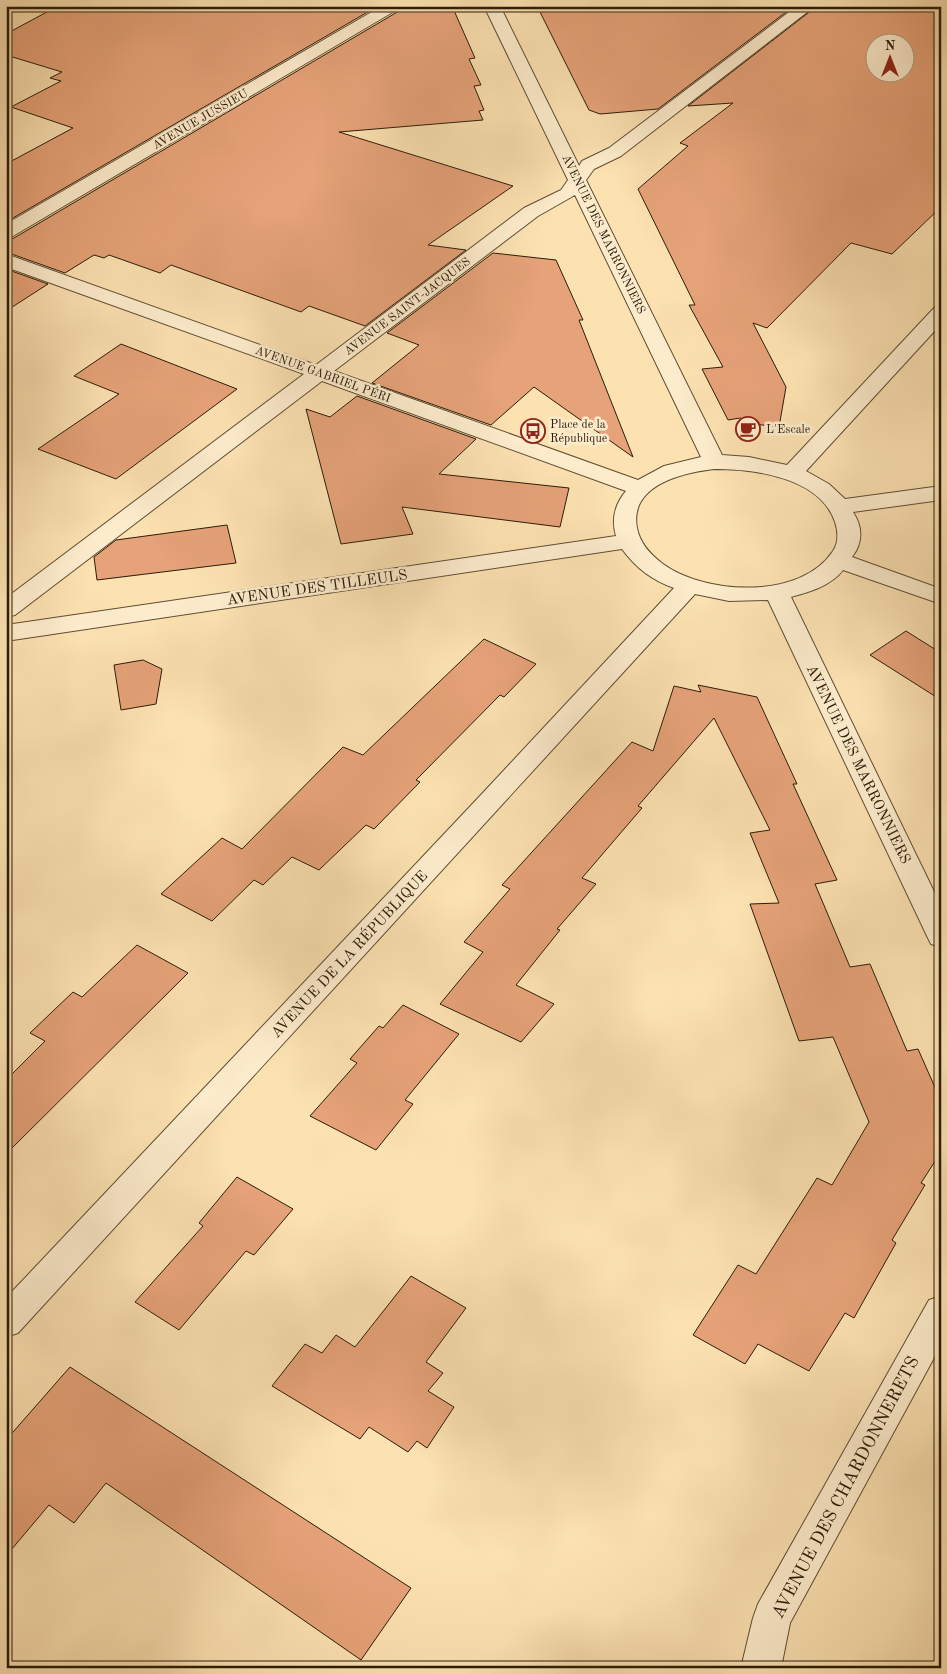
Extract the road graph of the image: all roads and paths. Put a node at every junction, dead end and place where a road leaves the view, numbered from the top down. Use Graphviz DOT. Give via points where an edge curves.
graph roads {
  1 [pos="393,6"];
  2 [pos="492,6"];
  3 [pos="807,6"];
  4 [pos="578,179"];
  5 [pos="6,232"];
  6 [pos="6,260"];
  7 [pos="941,312"];
  8 [pos="320,372"];
  9 [pos="714,462"];
  10 [pos="792,473"];
  11 [pos="640,488"];
  12 [pos="941,493"];
  13 [pos="840,507"];
  14 [pos="628,541"];
  15 [pos="840,561"];
  16 [pos="690,585"];
  17 [pos="777,593"];
  18 [pos="941,598"];
  19 [pos="6,610"];
  20 [pos="6,633"];
  21 [pos="941,936"];
  22 [pos="941,1311"];
  23 [pos="6,1322"];
  24 [pos="761,1668"];
  1 -- 5 [label="street, AVENUE JUSSIEU"];
  2 -- 4 [label="street, AVENUE DES MARRONNIERS"];
  3 -- 4 [label="street, AVENUE SAINT-JACQUES" via="615,152 588,165"];
  4 -- 8 [label="street, AVENUE SAINT-JACQUES" via="567,194 531,212"];
  4 -- 9 [label="street, AVENUE DES MARRONNIERS"];
  6 -- 8 [label="street, AVENUE GABRIEL PÉRI"];
  7 -- 10 [label="street"];
  8 -- 11 [label="street, AVENUE GABRIEL PÉRI"];
  8 -- 19 [label="street, AVENUE SAINT-JACQUES"];
  9 -- 10 [label="street" via="758,464"];
  9 -- 11 [label="street" via="681,467"];
  10 -- 13 [label="street" via="826,492"];
  11 -- 14 [label="street" via="628,505 624,522"];
  12 -- 13 [label="street"];
  13 -- 15 [label="street" via="849,525 849,543"];
  14 -- 16 [label="street" via="640,557 658,571"];
  14 -- 20 [label="street, AVENUE DES TILLEULS"];
  15 -- 17 [label="street" via="823,576"];
  15 -- 18 [label="street"];
  16 -- 17 [label="street" via="737,594"];
  16 -- 23 [label="street, AVENUE DE LA RÉPUBLIQUE"];
  17 -- 21 [label="street, AVENUE DES MARRONNIERS"];
  22 -- 24 [label="street, AVENUE DES CHARDONNERETS" via="772,1618"];
}
